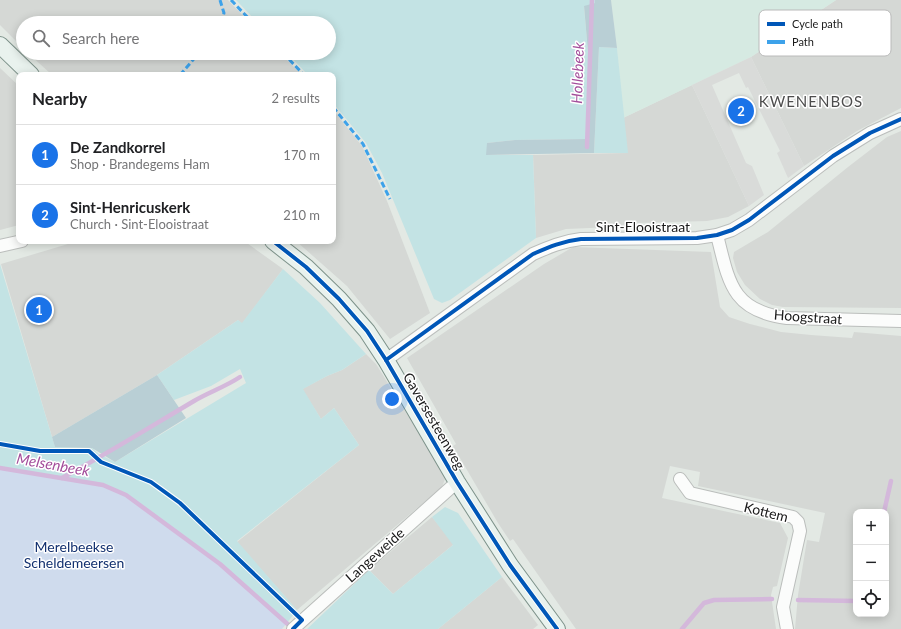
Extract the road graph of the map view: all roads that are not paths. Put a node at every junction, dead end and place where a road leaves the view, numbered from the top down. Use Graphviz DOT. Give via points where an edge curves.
graph roads {
  1 [pos="0,45"];
  2 [pos="28,72"];
  3 [pos="901,119"];
  4 [pos="717,235"];
  5 [pos="16,242"];
  6 [pos="277,244"];
  7 [pos="0,246"];
  8 [pos="901,321"];
  9 [pos="386,360"];
  10 [pos="680,480"];
  11 [pos="457,482"];
  12 [pos="296,626"];
  13 [pos="557,629"];
  14 [pos="787,629"];
  1 -- 2 [label="street"];
  3 -- 4 [label="street, Sint-Elooistraat" via="870,133 833,156 749,220"];
  4 -- 8 [label="street, Hoogstraat" via="736,293 756,310 771,316 788,318"];
  4 -- 9 [label="street, Sint-Elooistraat" via="697,238 581,239 559,243 533,254"];
  5 -- 7 [label="street"];
  6 -- 9 [label="street, Gaversesteenweg" via="306,267 339,299 367,331"];
  9 -- 11 [label="street, Gaversesteenweg"];
  10 -- 14 [label="street, Kottem" via="690,493 793,517 798,522 800,531 783,607"];
  11 -- 12 [label="street, Langeweide"];
  11 -- 13 [label="street, Gaversesteenweg" via="510,565"];
}
